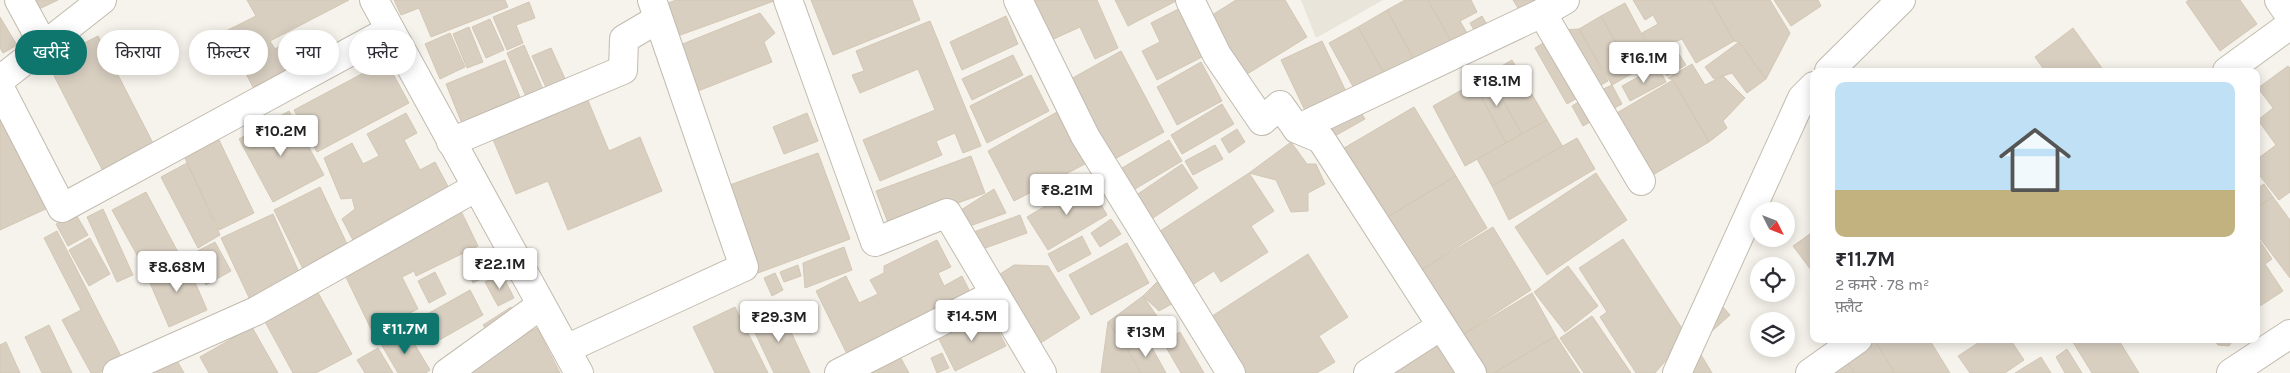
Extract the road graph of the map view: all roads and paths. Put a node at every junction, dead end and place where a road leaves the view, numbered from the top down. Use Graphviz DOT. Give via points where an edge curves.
graph roads {
  1 [pos="19,0"];
  2 [pos="102,0"];
  3 [pos="374,0"];
  4 [pos="788,0"];
  5 [pos="1018,0"];
  6 [pos="1190,0"];
  7 [pos="1901,0"];
  8 [pos="2279,0"];
  9 [pos="1554,6"];
  10 [pos="655,9"];
  11 [pos="2290,16"];
  12 [pos="2290,25"];
  13 [pos="35,30"];
  14 [pos="62,30"];
  15 [pos="390,30"];
  16 [pos="349,52"];
  17 [pos="15,67"];
  18 [pos="1832,68"];
  19 [pos="2231,68"];
  20 [pos="415,75"];
  21 [pos="0,80"];
  22 [pos="0,88"];
  23 [pos="1810,90"];
  24 [pos="1297,129"];
  25 [pos="451,142"];
  26 [pos="1641,181"];
  27 [pos="475,188"];
  28 [pos="995,294"];
  29 [pos="541,305"];
  30 [pos="1441,326"];
  31 [pos="2290,334"];
  32 [pos="1852,343"];
  33 [pos="566,349"];
  34 [pos="117,373"];
  35 [pos="447,373"];
  36 [pos="579,373"];
  37 [pos="839,373"];
  38 [pos="1042,373"];
  39 [pos="1231,373"];
  40 [pos="1368,373"];
  41 [pos="1472,373"];
  42 [pos="1677,373"];
  43 [pos="1810,373"];
  44 [pos="2232,373"];
  1 -- 13 [label="street"];
  2 -- 14 [label="street"];
  3 -- 15 [label="street"];
  4 -- 28 [label="street" via="875,242 947,213"];
  5 -- 39 [label="street" via="1086,136"];
  6 -- 24 [label="street" via="1217,55 1262,121 1280,105"];
  7 -- 18 [label="street"];
  8 -- 11 [label="street"];
  9 -- 24 [label="street"];
  9 -- 26 [label="street"];
  10 -- 25 [label="street" via="624,39 623,70"];
  10 -- 33 [label="street" via="744,267"];
  12 -- 19 [label="street"];
  16 -- 22 [label="street" via="62,208"];
  17 -- 21 [label="street"];
  20 -- 25 [label="street"];
  23 -- 42 [label="street" via="1802,98"];
  24 -- 30 [label="street" via="1320,139"];
  25 -- 27 [label="street"];
  27 -- 29 [label="street"];
  27 -- 34 [label="street" via="256,312"];
  28 -- 37 [label="street"];
  28 -- 38 [label="street"];
  29 -- 33 [label="street"];
  29 -- 35 [label="street"];
  30 -- 40 [label="street"];
  30 -- 41 [label="street"];
  31 -- 44 [label="street"];
  32 -- 43 [label="street"];
  33 -- 36 [label="street"];
}
